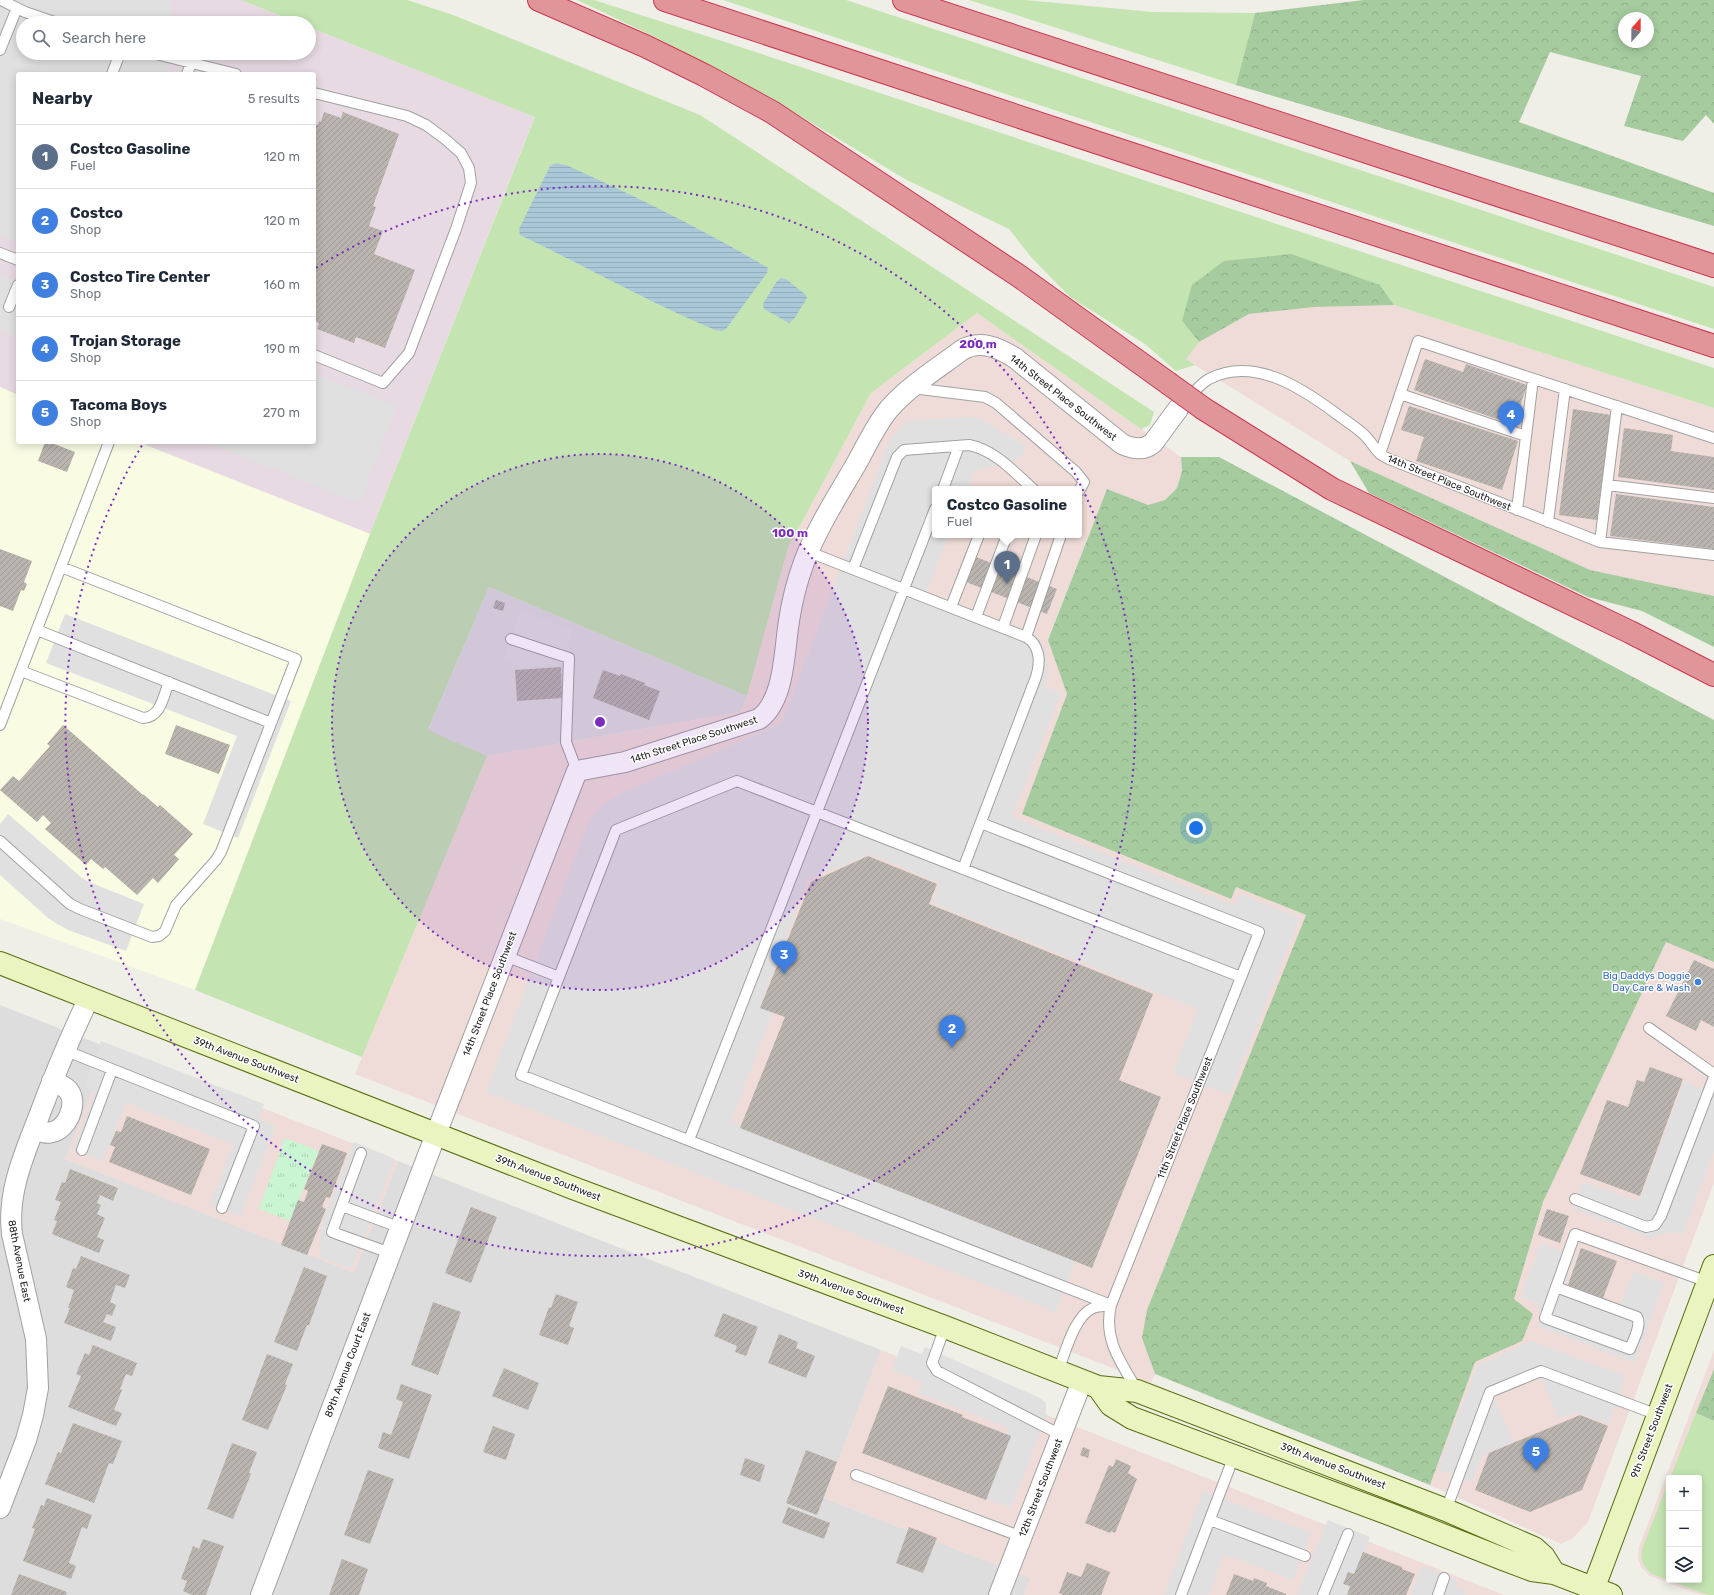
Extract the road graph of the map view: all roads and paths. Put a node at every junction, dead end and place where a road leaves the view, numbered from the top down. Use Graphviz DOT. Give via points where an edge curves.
graph roads {
  1 [pos="1,0"];
  2 [pos="538,0"];
  3 [pos="665,0"];
  4 [pos="904,0"];
  5 [pos="17,8"];
  6 [pos="38,16"];
  7 [pos="0,50"];
  8 [pos="117,60"];
  9 [pos="179,60"];
  10 [pos="191,63"];
  11 [pos="113,72"];
  12 [pos="187,72"];
  13 [pos="228,72"];
  14 [pos="316,94"];
  15 [pos="0,253"];
  16 [pos="16,259"];
  17 [pos="1714,266"];
  18 [pos="16,290"];
  19 [pos="9,307"];
  20 [pos="1714,346"];
  21 [pos="316,356"];
  22 [pos="1533,379"];
  23 [pos="912,388"];
  24 [pos="1565,389"];
  25 [pos="1400,394"];
  26 [pos="1617,406"];
  27 [pos="1178,409"];
  28 [pos="1526,436"];
  29 [pos="1714,438"];
  30 [pos="109,444"];
  31 [pos="959,446"];
  32 [pos="1380,454"];
  33 [pos="1607,485"];
  34 [pos="944,486"];
  35 [pos="1029,486"];
  36 [pos="1082,486"];
  37 [pos="1714,498"];
  38 [pos="1516,510"];
  39 [pos="932,517"];
  40 [pos="1548,522"];
  41 [pos="978,538"];
  42 [pos="1006,538"];
  43 [pos="1035,538"];
  44 [pos="1060,538"];
  45 [pos="1600,542"];
  46 [pos="809,552"];
  47 [pos="1714,555"];
  48 [pos="61,567"];
  49 [pos="854,569"];
  50 [pos="904,589"];
  51 [pos="951,607"];
  52 [pos="976,617"];
  53 [pos="1002,627"];
  54 [pos="37,630"];
  55 [pos="1026,636"];
  56 [pos="511,639"];
  57 [pos="21,670"];
  58 [pos="1714,675"];
  59 [pos="169,682"];
  60 [pos="272,723"];
  61 [pos="0,725"];
  62 [pos="577,771"];
  63 [pos="817,812"];
  64 [pos="981,823"];
  65 [pos="0,841"];
  66 [pos="964,869"];
  67 [pos="505,956"];
  68 [pos="0,964"];
  69 [pos="1241,977"];
  70 [pos="559,978"];
  71 [pos="89,998"];
  72 [pos="1649,1028"];
  73 [pos="64,1050"];
  74 [pos="112,1070"];
  75 [pos="1714,1075"];
  76 [pos="52,1081"];
  77 [pos="34,1129"];
  78 [pos="436,1134"];
  79 [pos="690,1140"];
  80 [pos="82,1150"];
  81 [pos="361,1153"];
  82 [pos="1575,1199"];
  83 [pos="342,1206"];
  84 [pos="222,1208"];
  85 [pos="401,1228"];
  86 [pos="390,1253"];
  87 [pos="1711,1274"];
  88 [pos="1556,1287"];
  89 [pos="1111,1305"];
  90 [pos="945,1327"];
  91 [pos="1058,1371"];
  92 [pos="1090,1384"];
  93 [pos="1137,1391"];
  94 [pos="1658,1415"];
  95 [pos="1061,1435"];
  96 [pos="1234,1456"];
  97 [pos="856,1475"];
  98 [pos="0,1508"];
  99 [pos="1446,1510"];
  100 [pos="1210,1520"];
  101 [pos="1348,1534"];
  102 [pos="1022,1537"];
  103 [pos="1305,1556"];
  104 [pos="1554,1573"];
  105 [pos="1444,1578"];
  106 [pos="1598,1593"];
  107 [pos="261,1595"];
  108 [pos="998,1595"];
  109 [pos="1181,1595"];
  110 [pos="1323,1595"];
  111 [pos="1438,1595"];
  1 -- 5 [label="lane"];
  2 -- 58 [label="highway, bridge" via="645,46 772,112 1018,276 1204,409 1332,489"];
  3 -- 20 [label="highway"];
  4 -- 17 [label="highway"];
  5 -- 6 [label="lane"];
  5 -- 7 [label="lane"];
  8 -- 11 [label="lane"];
  9 -- 10 [label="lane"];
  10 -- 12 [label="lane"];
  10 -- 13 [label="lane"];
  14 -- 21 [label="lane" via="406,116 426,125 461,153 469,168 471,182 409,353 399,366 383,382"];
  15 -- 16 [label="lane"];
  18 -- 19 [label="lane"];
  22 -- 24 [label="lane"];
  22 -- 25 [label="lane" via="1418,341"];
  22 -- 28 [label="lane"];
  23 -- 27 [label="street, 14th Street Place Southwest" via="968,346 984,345 994,347 1015,358 1129,447 1149,447"];
  23 -- 36 [label="lane" via="985,397 996,403 1076,472 1084,482"];
  23 -- 46 [label="street, 14th Street Place Southwest" via="889,409 881,421 828,512"];
  24 -- 26 [label="lane"];
  24 -- 40 [label="lane"];
  25 -- 28 [label="lane"];
  25 -- 32 [label="lane"];
  26 -- 29 [label="lane"];
  26 -- 33 [label="lane"];
  27 -- 32 [label="lane, 14th Street Place Southwest" via="1202,384 1219,375 1244,371 1268,375 1310,394 1360,431"];
  28 -- 38 [label="lane"];
  30 -- 48 [label="lane"];
  31 -- 34 [label="lane"];
  31 -- 35 [label="lane" via="978,447 1006,465"];
  31 -- 49 [label="lane" via="909,448 899,454"];
  32 -- 38 [label="lane, 14th Street Place Southwest"];
  33 -- 37 [label="lane"];
  33 -- 45 [label="lane"];
  38 -- 40 [label="lane, 14th Street Place Southwest"];
  39 -- 50 [label="lane"];
  40 -- 45 [label="lane, 14th Street Place Southwest"];
  41 -- 51 [label="lane"];
  42 -- 52 [label="lane"];
  43 -- 53 [label="lane"];
  44 -- 55 [label="lane"];
  45 -- 47 [label="lane, 14th Street Place Southwest"];
  46 -- 49 [label="lane"];
  46 -- 62 [label="street, 14th Street Place Southwest" via="792,600 779,687 767,713 759,719 625,762"];
  48 -- 54 [label="lane"];
  48 -- 60 [label="lane" via="296,659"];
  49 -- 50 [label="lane"];
  50 -- 51 [label="lane"];
  50 -- 63 [label="lane"];
  51 -- 52 [label="lane"];
  52 -- 53 [label="lane"];
  53 -- 55 [label="lane"];
  54 -- 57 [label="lane"];
  54 -- 59 [label="lane"];
  55 -- 64 [label="lane" via="1034,644 1039,656 1039,668"];
  56 -- 62 [label="lane" via="569,658 566,742"];
  57 -- 59 [label="lane" via="143,718 157,713"];
  57 -- 61 [label="lane"];
  59 -- 60 [label="lane"];
  60 -- 65 [label="lane" via="221,852 176,905 165,931 159,936 152,937 70,904"];
  62 -- 67 [label="street, 14th Street Place Southwest"];
  63 -- 66 [label="lane"];
  63 -- 70 [label="lane" via="737,781 616,830"];
  63 -- 79 [label="lane"];
  64 -- 66 [label="lane"];
  64 -- 69 [label="lane, 11th Street Place Southwest" via="1259,932"];
  66 -- 69 [label="lane"];
  67 -- 70 [label="lane"];
  67 -- 78 [label="street, 14th Street Place Southwest"];
  68 -- 71 [label="main road, 39th Avenue Southwest"];
  69 -- 89 [label="lane, 11th Street Place Southwest"];
  70 -- 79 [label="lane" via="521,1075"];
  71 -- 73 [label="street, 88th Avenue East"];
  71 -- 78 [label="main road, 39th Avenue Southwest"];
  72 -- 75 [label="lane"];
  73 -- 74 [label="lane"];
  73 -- 76 [label="street, 88th Avenue East"];
  74 -- 80 [label="lane"];
  74 -- 84 [label="lane" via="254,1126"];
  75 -- 82 [label="lane" via="1661,1216 1655,1225 1646,1226"];
  76 -- 77 [label="street, 88th Avenue East"];
  76 -- 77 [label="street" via="70,1093 73,1101 71,1110 63,1127 57,1131 44,1132"];
  77 -- 98 [label="street, 88th Avenue East" via="19,1168 11,1198 10,1216 36,1339 38,1388 26,1440"];
  78 -- 85 [label="street, 89th Avenue Court East"];
  78 -- 90 [label="main road, 39th Avenue Southwest"];
  79 -- 89 [label="lane"];
  81 -- 83 [label="lane"];
  83 -- 85 [label="lane"];
  83 -- 86 [label="lane" via="332,1232"];
  85 -- 86 [label="street, 89th Avenue Court East"];
  86 -- 107 [label="street, 89th Avenue Court East"];
  87 -- 88 [label="lane" via="1575,1234"];
  87 -- 94 [label="main road, 9th Street Southwest"];
  88 -- 88 [label="lane" via="1545,1318 1630,1349 1638,1325 1637,1317"];
  89 -- 91 [label="lane" via="1086,1312 1075,1327"];
  89 -- 93 [label="lane, 11th Street Place Southwest" via="1108,1332 1112,1345"];
  90 -- 91 [label="main road, 39th Avenue Southwest"];
  90 -- 95 [label="lane" via="932,1363 937,1371"];
  91 -- 92 [label="main road, 39th Avenue Southwest"];
  92 -- 93 [label="main road, 39th Avenue Southwest"];
  92 -- 95 [label="street, 12th Street Southwest"];
  92 -- 96 [label="main road, 39th Avenue Southwest" via="1111,1404 1132,1418"];
  93 -- 99 [label="main road, 39th Avenue Southwest"];
  94 -- 99 [label="lane" via="1541,1371 1490,1392"];
  94 -- 106 [label="main road, 9th Street Southwest"];
  95 -- 102 [label="street, 12th Street Southwest"];
  96 -- 100 [label="lane"];
  96 -- 104 [label="main road, 39th Avenue Southwest" via="1532,1570"];
  97 -- 102 [label="lane"];
  99 -- 104 [label="main road, 39th Avenue Southwest" via="1534,1548 1544,1557"];
  100 -- 103 [label="lane"];
  100 -- 109 [label="lane"];
  101 -- 110 [label="lane"];
  102 -- 108 [label="street, 12th Street Southwest"];
  104 -- 106 [label="main road, 39th Avenue Southwest"];
  105 -- 111 [label="lane"];
}
